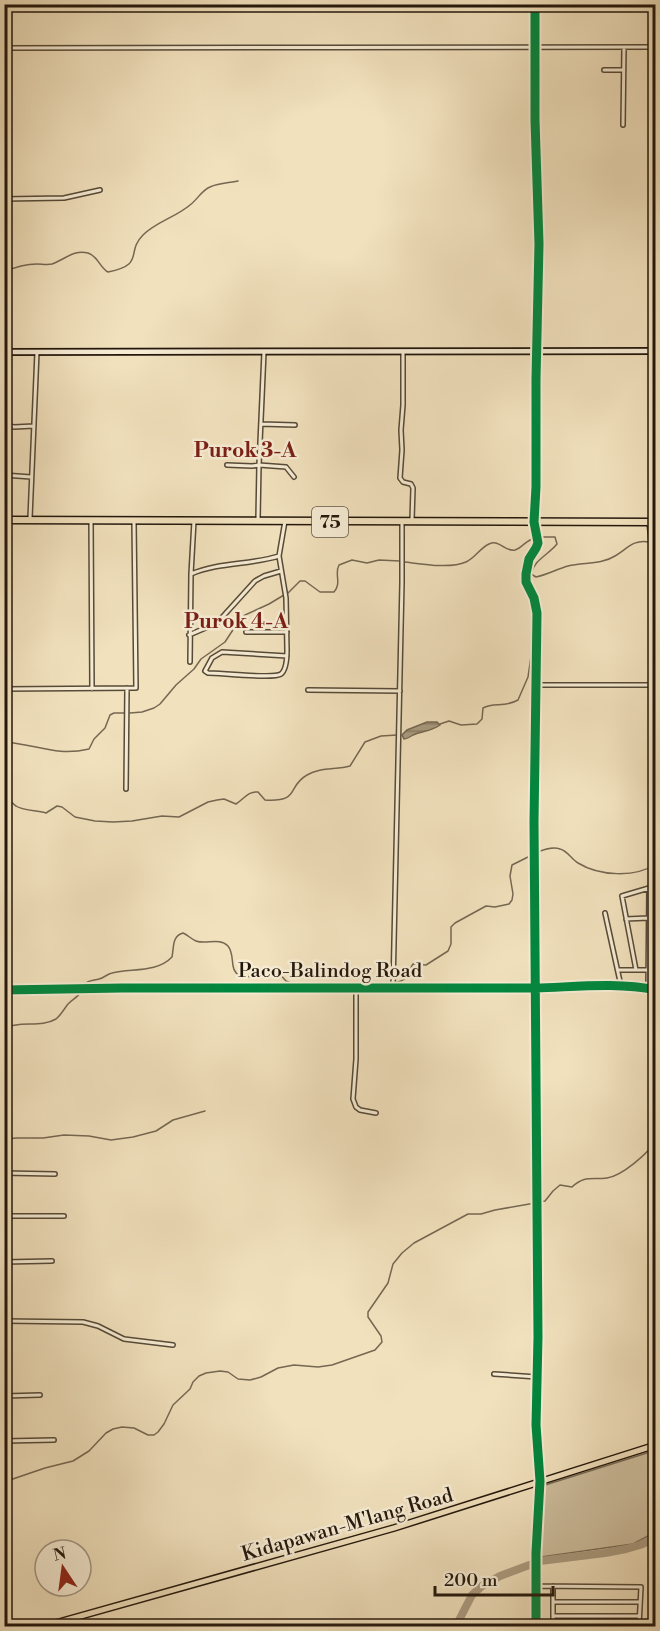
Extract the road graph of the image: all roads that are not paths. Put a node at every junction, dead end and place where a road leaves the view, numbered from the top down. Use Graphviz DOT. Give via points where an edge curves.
graph roads {
  1 [pos="535,4"];
  2 [pos="656,47"];
  3 [pos="4,48"];
  4 [pos="535,48"];
  5 [pos="624,48"];
  6 [pos="604,70"];
  7 [pos="624,70"];
  8 [pos="623,125"];
  9 [pos="100,190"];
  10 [pos="4,199"];
  11 [pos="403,351"];
  12 [pos="536,351"];
  13 [pos="656,351"];
  14 [pos="4,352"];
  15 [pos="38,352"];
  16 [pos="264,352"];
  17 [pos="4,424"];
  18 [pos="261,424"];
  19 [pos="296,425"];
  20 [pos="34,426"];
  21 [pos="227,465"];
  22 [pos="260,465"];
  23 [pos="4,475"];
  24 [pos="31,477"];
  25 [pos="294,477"];
  26 [pos="4,520"];
  27 [pos="30,520"];
  28 [pos="91,520"];
  29 [pos="134,520"];
  30 [pos="194,521"];
  31 [pos="258,521"];
  32 [pos="285,521"];
  33 [pos="402,522"];
  34 [pos="412,522"];
  35 [pos="534,522"];
  36 [pos="652,522"];
  37 [pos="656,554"];
  38 [pos="279,556"];
  39 [pos="281,571"];
  40 [pos="191,574"];
  41 [pos="246,632"];
  42 [pos="287,632"];
  43 [pos="189,635"];
  44 [pos="287,656"];
  45 [pos="190,663"];
  46 [pos="536,685"];
  47 [pos="654,685"];
  48 [pos="92,688"];
  49 [pos="127,688"];
  50 [pos="4,689"];
  51 [pos="308,690"];
  52 [pos="400,691"];
  53 [pos="126,789"];
  54 [pos="605,913"];
  55 [pos="649,918"];
  56 [pos="626,919"];
  57 [pos="618,970"];
  58 [pos="636,970"];
  59 [pos="648,970"];
  60 [pos="621,986"];
  61 [pos="393,987"];
  62 [pos="356,988"];
  63 [pos="536,988"];
  64 [pos="648,988"];
  65 [pos="4,990"];
  66 [pos="656,990"];
  67 [pos="376,1113"];
  68 [pos="4,1173"];
  69 [pos="55,1174"];
  70 [pos="4,1216"];
  71 [pos="64,1216"];
  72 [pos="4,1262"];
  73 [pos="52,1262"];
  74 [pos="4,1321"];
  75 [pos="173,1346"];
  76 [pos="494,1374"];
  77 [pos="537,1377"];
  78 [pos="40,1395"];
  79 [pos="4,1396"];
  80 [pos="54,1440"];
  81 [pos="4,1441"];
  82 [pos="656,1445"];
  83 [pos="540,1481"];
  84 [pos="536,1586"];
  85 [pos="553,1586"];
  86 [pos="553,1602"];
  87 [pos="640,1602"];
  88 [pos="553,1616"];
  89 [pos="639,1616"];
  90 [pos="45,1626"];
  91 [pos="536,1626"];
  92 [pos="554,1626"];
  93 [pos="639,1626"];
  1 -- 4 [label="street"];
  2 -- 5 [label="street"];
  3 -- 4 [label="street"];
  4 -- 5 [label="street"];
  4 -- 12 [label="street" via="539,244"];
  5 -- 7 [label="street"];
  6 -- 7 [label="street"];
  7 -- 8 [label="street"];
  9 -- 10 [label="street" via="64,198"];
  11 -- 12 [label="street"];
  11 -- 16 [label="street"];
  11 -- 34 [label="street" via="400,478 413,488"];
  12 -- 13 [label="street"];
  12 -- 35 [label="street"];
  14 -- 15 [label="street"];
  15 -- 16 [label="street"];
  15 -- 20 [label="street"];
  16 -- 18 [label="street"];
  17 -- 20 [label="street"];
  18 -- 19 [label="street"];
  18 -- 22 [label="street"];
  20 -- 24 [label="street"];
  21 -- 22 [label="street"];
  22 -- 25 [label="street" via="286,467"];
  22 -- 31 [label="street"];
  23 -- 24 [label="street"];
  24 -- 27 [label="street"];
  26 -- 27 [label="highway, 75"];
  27 -- 28 [label="highway, 75"];
  28 -- 29 [label="highway, 75"];
  28 -- 48 [label="street"];
  29 -- 30 [label="highway, 75"];
  29 -- 49 [label="street" via="136,688"];
  30 -- 31 [label="highway, 75"];
  30 -- 40 [label="street"];
  31 -- 32 [label="highway, 75"];
  32 -- 33 [label="highway, 75"];
  32 -- 38 [label="street"];
  33 -- 34 [label="highway, 75"];
  33 -- 52 [label="street"];
  34 -- 35 [label="highway, 75"];
  35 -- 36 [label="highway, 75"];
  35 -- 46 [label="street" via="537,546 529,559 526,578 537,613"];
  36 -- 37 [label="street" via="652,550"];
  38 -- 39 [label="street"];
  38 -- 40 [label="street"];
  39 -- 42 [label="street"];
  39 -- 43 [label="street" via="255,581 217,623"];
  40 -- 43 [label="street"];
  41 -- 42 [label="street"];
  42 -- 44 [label="street"];
  43 -- 45 [label="street"];
  44 -- 44 [label="street" via="222,652 212,658 205,671 278,675 283,672"];
  46 -- 47 [label="street"];
  46 -- 63 [label="street"];
  48 -- 49 [label="street"];
  48 -- 50 [label="street"];
  49 -- 53 [label="street"];
  51 -- 52 [label="street"];
  52 -- 61 [label="street"];
  54 -- 57 [label="street"];
  55 -- 56 [label="street"];
  55 -- 56 [label="street" via="649,888 622,896"];
  55 -- 59 [label="street"];
  56 -- 58 [label="street"];
  57 -- 58 [label="street"];
  57 -- 60 [label="street"];
  58 -- 59 [label="street"];
  59 -- 64 [label="street"];
  60 -- 63 [label="street, Paco-Balindog Road"];
  60 -- 64 [label="street, Paco-Balindog Road"];
  61 -- 62 [label="street, Paco-Balindog Road"];
  61 -- 63 [label="street, Paco-Balindog Road"];
  62 -- 65 [label="street, Paco-Balindog Road"];
  62 -- 67 [label="street" via="353,1099 360,1110"];
  63 -- 77 [label="street"];
  64 -- 66 [label="street, Paco-Balindog Road"];
  68 -- 69 [label="street"];
  70 -- 71 [label="street"];
  72 -- 73 [label="street"];
  74 -- 75 [label="street" via="83,1322 124,1339"];
  76 -- 77 [label="street"];
  77 -- 83 [label="street"];
  78 -- 79 [label="street"];
  80 -- 81 [label="street"];
  82 -- 83 [label="main road, Kidapawan-M'lang Road"];
  83 -- 84 [label="street"];
  83 -- 90 [label="main road, Kidapawan-M'lang Road" via="394,1528"];
  84 -- 85 [label="street"];
  84 -- 91 [label="street"];
  85 -- 86 [label="street"];
  85 -- 87 [label="street" via="641,1587"];
  86 -- 87 [label="street"];
  86 -- 88 [label="street"];
  87 -- 89 [label="street"];
  88 -- 89 [label="street"];
  88 -- 92 [label="street"];
  89 -- 93 [label="street"];
}
